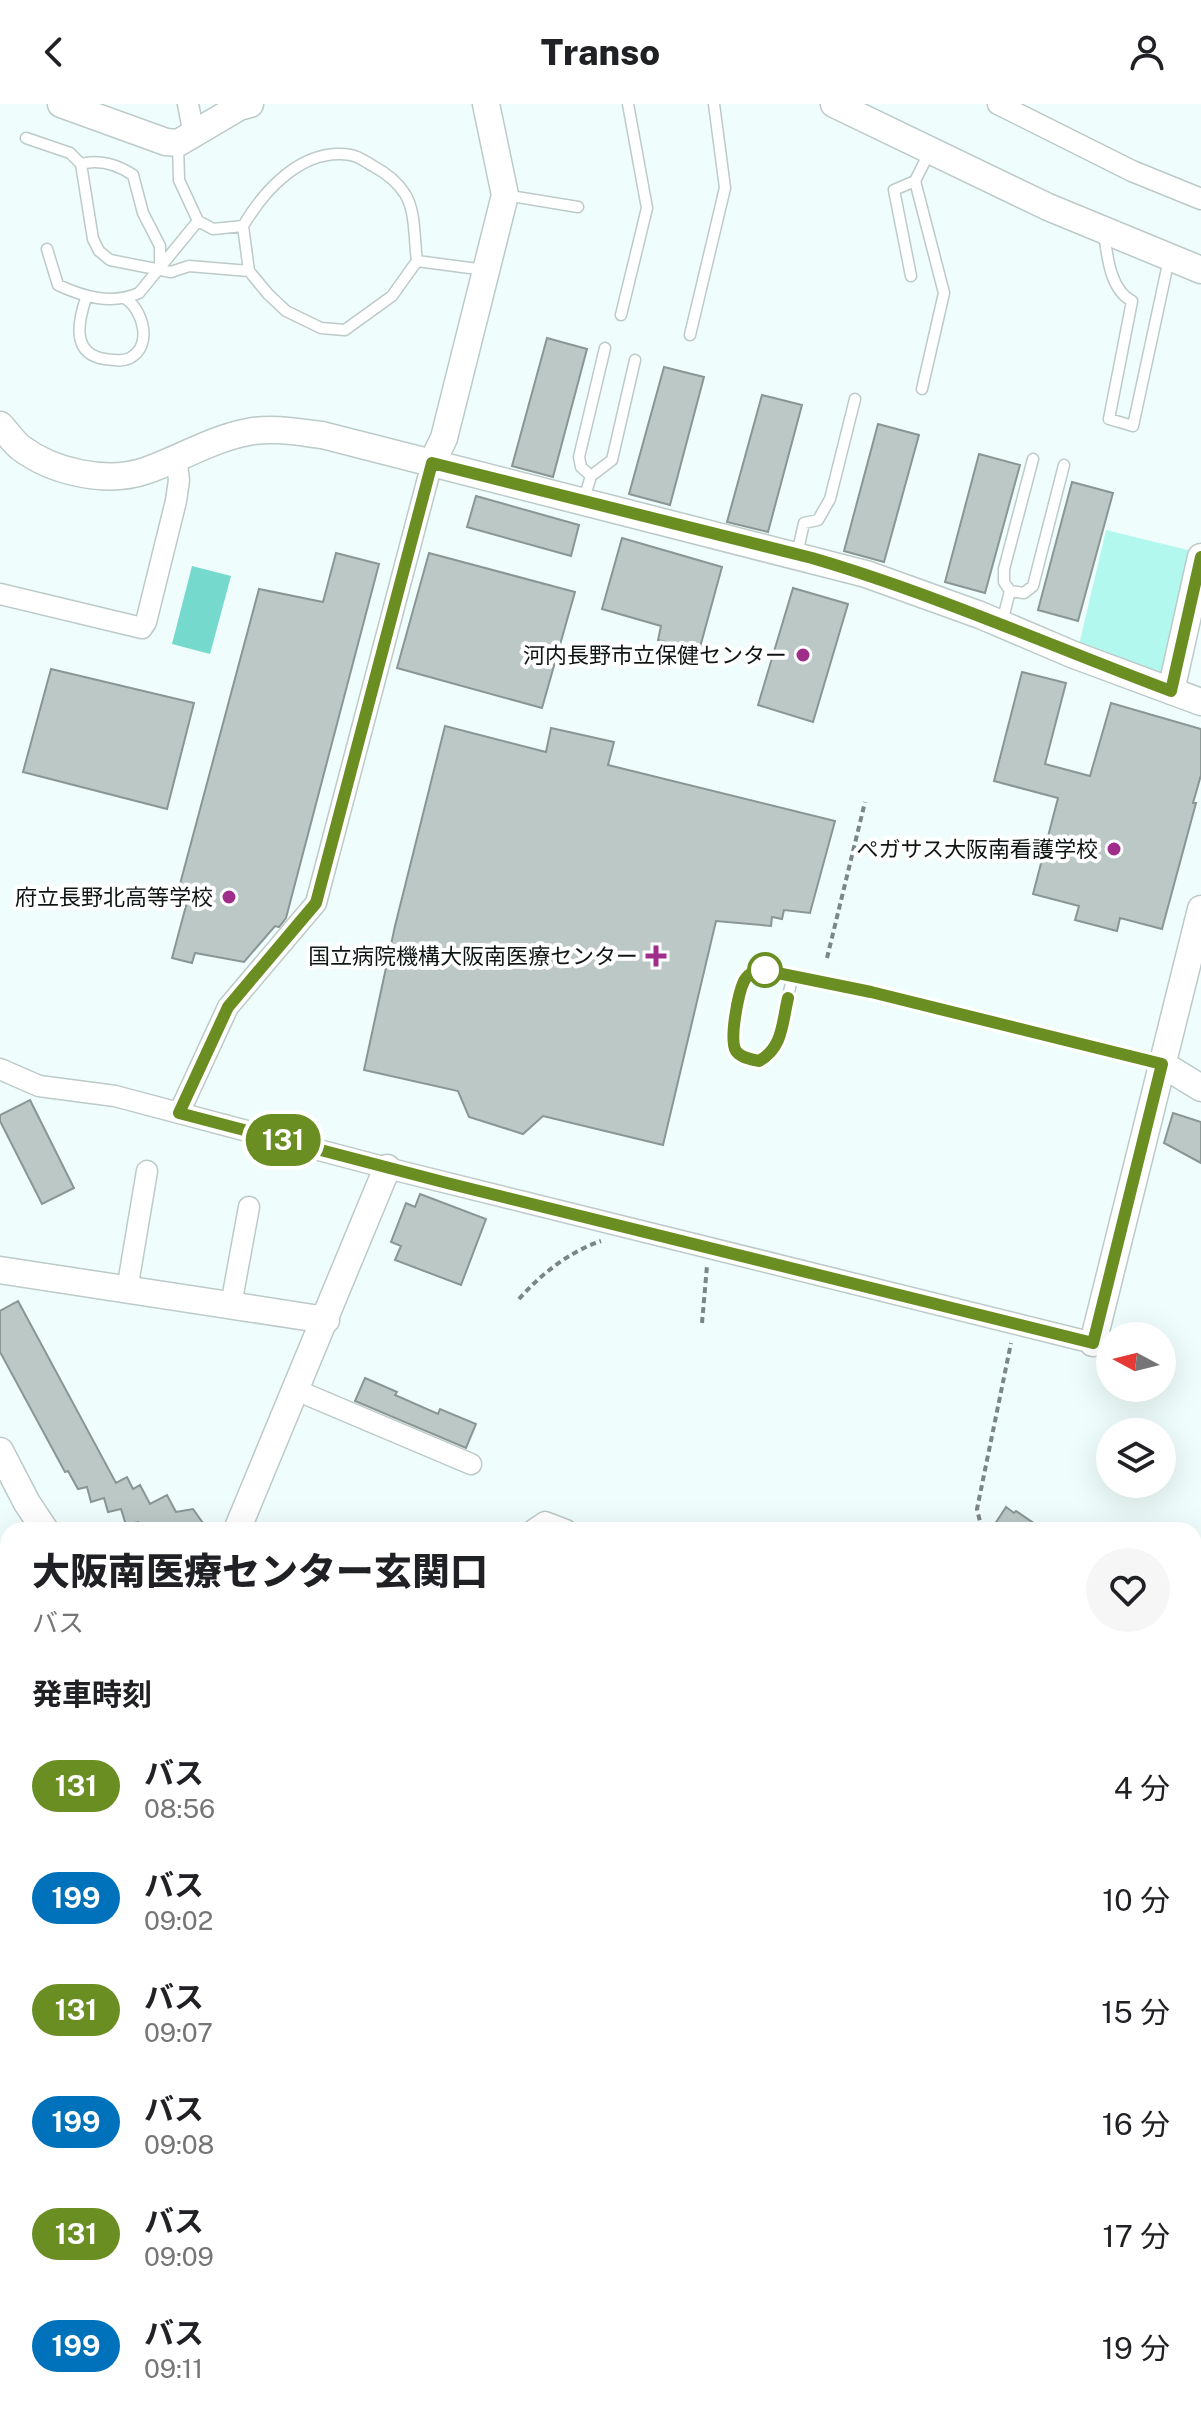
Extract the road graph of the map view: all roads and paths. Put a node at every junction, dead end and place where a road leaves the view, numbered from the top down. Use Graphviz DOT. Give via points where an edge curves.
graph roads {
  1 [pos="61,104"];
  2 [pos="188,104"];
  3 [pos="250,104"];
  4 [pos="486,104"];
  5 [pos="628,104"];
  6 [pos="714,104"];
  7 [pos="834,104"];
  8 [pos="998,104"];
  9 [pos="26,138"];
  10 [pos="186,139"];
  11 [pos="931,149"];
  12 [pos="81,164"];
  13 [pos="915,181"];
  14 [pos="505,195"];
  15 [pos="1201,199"];
  16 [pos="578,207"];
  17 [pos="198,221"];
  18 [pos="243,226"];
  19 [pos="1104,231"];
  20 [pos="47,249"];
  21 [pos="1169,259"];
  22 [pos="417,261"];
  23 [pos="161,269"];
  24 [pos="486,270"];
  25 [pos="1201,270"];
  26 [pos="249,271"];
  27 [pos="911,276"];
  28 [pos="86,298"];
  29 [pos="126,299"];
  30 [pos="621,315"];
  31 [pos="690,335"];
  32 [pos="605,348"];
  33 [pos="635,360"];
  34 [pos="922,389"];
  35 [pos="855,399"];
  36 [pos="0,425"];
  37 [pos="176,458"];
  38 [pos="1033,459"];
  39 [pos="432,463"];
  40 [pos="1064,465"];
  41 [pos="591,476"];
  42 [pos="583,502"];
  43 [pos="796,554"];
  44 [pos="1201,557"];
  45 [pos="1010,591"];
  46 [pos="0,594"];
  47 [pos="1002,624"];
  48 [pos="1171,691"];
  49 [pos="1201,702"];
  50 [pos="865,802"];
  51 [pos="1201,909"];
  52 [pos="827,958"];
  53 [pos="793,975"];
  54 [pos="1162,1064"];
  55 [pos="0,1069"];
  56 [pos="1201,1088"];
  57 [pos="179,1113"];
  58 [pos="387,1168"];
  59 [pos="147,1171"];
  60 [pos="249,1207"];
  61 [pos="629,1229"];
  62 [pos="709,1249"];
  63 [pos="0,1270"];
  64 [pos="127,1290"];
  65 [pos="519,1299"];
  66 [pos="231,1305"];
  67 [pos="326,1320"];
  68 [pos="702,1323"];
  69 [pos="1014,1325"];
  70 [pos="1093,1343"];
  71 [pos="296,1390"];
  72 [pos="0,1451"];
  73 [pos="471,1464"];
  74 [pos="40,1522"];
  75 [pos="240,1522"];
  76 [pos="980,1522"];
  1 -- 10 [label="street" via="166,142"];
  2 -- 10 [label="street"];
  3 -- 10 [label="street"];
  4 -- 14 [label="street"];
  5 -- 30 [label="lane" via="647,208"];
  6 -- 31 [label="lane" via="725,188"];
  7 -- 11 [label="street"];
  8 -- 15 [label="street"];
  9 -- 12 [label="lane" via="70,153"];
  10 -- 17 [label="lane" via="179,180"];
  11 -- 13 [label="lane"];
  11 -- 19 [label="street"];
  12 -- 23 [label="lane" via="93,161 133,175 143,213 160,246"];
  12 -- 23 [label="lane" via="99,251 110,260"];
  13 -- 27 [label="lane" via="894,190"];
  13 -- 34 [label="lane" via="944,293"];
  14 -- 16 [label="lane"];
  14 -- 24 [label="street"];
  17 -- 18 [label="lane" via="213,229"];
  17 -- 23 [label="lane"];
  18 -- 22 [label="lane" via="290,171 318,156 352,155 388,174 406,195"];
  18 -- 26 [label="lane"];
  19 -- 21 [label="street"];
  19 -- 21 [label="lane" via="1116,287 1132,301 1109,419 1133,426"];
  20 -- 28 [label="lane" via="58,285"];
  21 -- 25 [label="street"];
  22 -- 24 [label="lane"];
  22 -- 26 [label="lane" via="392,296 345,330 321,328 286,311"];
  23 -- 26 [label="lane"];
  23 -- 29 [label="lane"];
  24 -- 39 [label="street" via="444,438"];
  28 -- 29 [label="lane"];
  28 -- 29 [label="lane" via="78,329 81,346 95,358 117,361 131,358 142,344 144,327 134,304"];
  32 -- 41 [label="lane" via="579,457"];
  33 -- 41 [label="lane" via="612,460"];
  35 -- 43 [label="lane" via="830,499 818,520 804,523"];
  36 -- 37 [label="street" via="21,448 82,474 142,472"];
  37 -- 39 [label="street" via="220,439 286,430"];
  37 -- 46 [label="street" via="176,501 142,628"];
  38 -- 45 [label="lane" via="1004,569"];
  39 -- 42 [label="street"];
  39 -- 57 [label="street" via="316,903 228,1007"];
  40 -- 45 [label="lane" via="1033,586 1024,593"];
  41 -- 42 [label="lane"];
  42 -- 43 [label="street"];
  43 -- 47 [label="street"];
  44 -- 48 [label="street"];
  45 -- 47 [label="lane"];
  47 -- 48 [label="street"];
  48 -- 49 [label="street"];
  50 -- 52 [label="path"];
  51 -- 54 [label="street"];
  53 -- 53 [label="lane" via="772,1054 759,1061 740,1056 731,1039 743,982 758,969"];
  53 -- 54 [label="lane"];
  54 -- 56 [label="street"];
  54 -- 70 [label="street"];
  55 -- 57 [label="street" via="39,1086 115,1096"];
  57 -- 58 [label="street"];
  58 -- 61 [label="street"];
  58 -- 67 [label="street"];
  59 -- 64 [label="street"];
  60 -- 66 [label="street"];
  61 -- 62 [label="street"];
  61 -- 65 [label="path" via="568,1258"];
  62 -- 68 [label="path"];
  62 -- 69 [label="street"];
  63 -- 64 [label="street"];
  64 -- 66 [label="street"];
  66 -- 67 [label="street"];
  67 -- 71 [label="street"];
  69 -- 70 [label="street"];
  69 -- 76 [label="path" via="977,1509"];
  71 -- 73 [label="street"];
  71 -- 75 [label="street"];
  72 -- 74 [label="street"];
}
